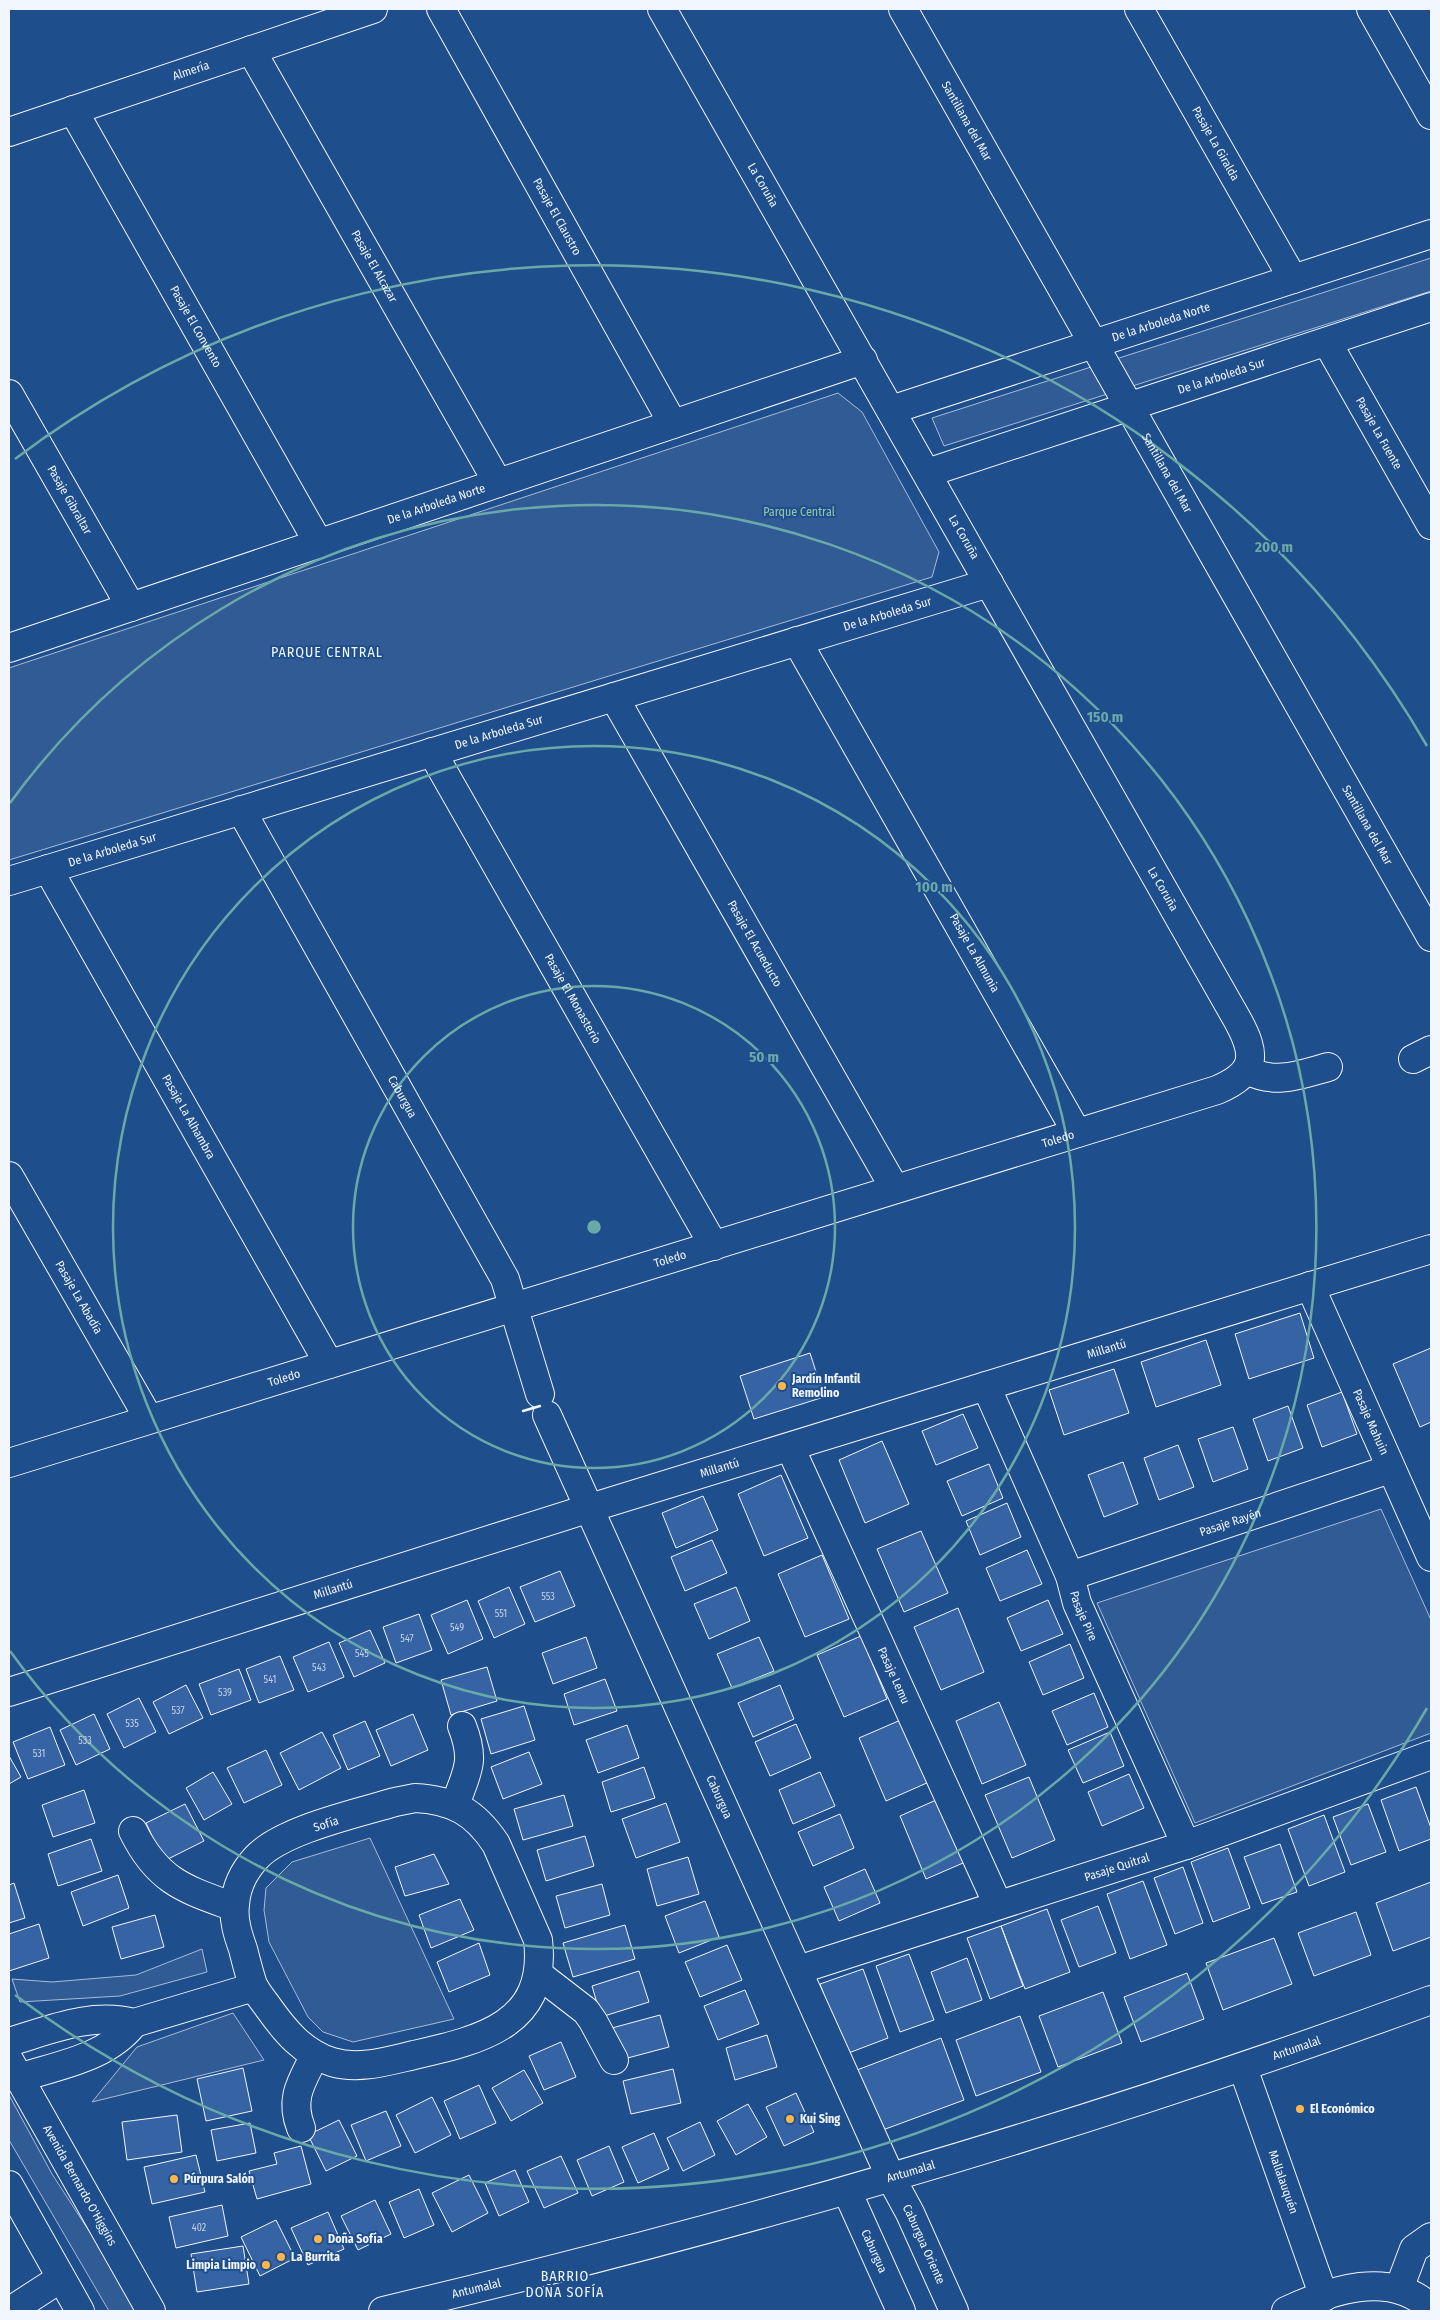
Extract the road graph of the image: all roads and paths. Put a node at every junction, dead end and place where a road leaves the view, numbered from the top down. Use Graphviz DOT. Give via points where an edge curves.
graph roads {
  1 [pos="373,9"];
  2 [pos="441,9"];
  3 [pos="662,9"];
  4 [pos="903,9"];
  5 [pos="1139,9"];
  6 [pos="1371,9"];
  7 [pos="250,50"];
  8 [pos="73,110"];
  9 [pos="1431,115"];
  10 [pos="9,132"];
  11 [pos="1431,234"];
  12 [pos="1293,279"];
  13 [pos="1431,308"];
  14 [pos="1327,342"];
  15 [pos="1094,344"];
  16 [pos="863,360"];
  17 [pos="9,394"];
  18 [pos="1130,407"];
  19 [pos="891,410"];
  20 [pos="673,424"];
  21 [pos="928,473"];
  22 [pos="498,483"];
  23 [pos="1431,525"];
  24 [pos="319,544"];
  25 [pos="989,583"];
  26 [pos="131,607"];
  27 [pos="797,641"];
  28 [pos="9,648"];
  29 [pos="614,697"];
  30 [pos="432,752"];
  31 [pos="241,810"];
  32 [pos="48,869"];
  33 [pos="9,881"];
  34 [pos="1431,938"];
  35 [pos="1328,1067"];
  36 [pos="1247,1070"];
  37 [pos="1078,1134"];
  38 [pos="9,1176"];
  39 [pos="895,1189"];
  40 [pos="714,1246"];
  41 [pos="1431,1249"];
  42 [pos="1310,1286"];
  43 [pos="514,1307"];
  44 [pos="329,1364"];
  45 [pos="986,1386"];
  46 [pos="149,1419"];
  47 [pos="790,1446"];
  48 [pos="9,1463"];
  49 [pos="1390,1469"];
  50 [pos="590,1508"];
  51 [pos="1431,1557"];
  52 [pos="1070,1576"];
  53 [pos="9,1692"];
  54 [pos="462,1726"];
  55 [pos="1431,1755"];
  56 [pos="455,1805"];
  57 [pos="133,1831"];
  58 [pos="1186,1845"];
  59 [pos="998,1905"];
  60 [pos="234,1907"];
  61 [pos="798,1970"];
  62 [pos="538,1974"];
  63 [pos="254,1986"];
  64 [pos="1431,2000"];
  65 [pos="134,2022"];
  66 [pos="9,2042"];
  67 [pos="315,2055"];
  68 [pos="614,2060"];
  69 [pos="1243,2068"];
  70 [pos="14,2069"];
  71 [pos="301,2128"];
  72 [pos="891,2178"];
  73 [pos="9,2186"];
  74 [pos="847,2191"];
  75 [pos="1431,2237"];
  76 [pos="61,2278"];
  77 [pos="1399,2289"];
  78 [pos="1324,2296"];
  79 [pos="1431,2308"];
  80 [pos="10,2311"];
  81 [pos="80,2311"];
  82 [pos="152,2311"];
  83 [pos="382,2311"];
  84 [pos="901,2311"];
  85 [pos="954,2311"];
  86 [pos="1286,2311"];
  1 -- 7 [label="street, Almería"];
  2 -- 20 [label="street, Pasaje El Claustro"];
  3 -- 16 [label="street, La Coruña"];
  4 -- 15 [label="street, Santillana del Mar"];
  5 -- 12 [label="street, Pasaje La Giralda"];
  6 -- 9 [label="street"];
  7 -- 8 [label="street, Almería"];
  7 -- 22 [label="street, Pasaje El Alcazar"];
  8 -- 10 [label="street, Almería"];
  8 -- 24 [label="street, Pasaje El Convento"];
  11 -- 12 [label="street, De la Arboleda Norte"];
  12 -- 15 [label="street, De la Arboleda Norte"];
  13 -- 14 [label="street, De la Arboleda Sur"];
  14 -- 18 [label="street, De la Arboleda Sur"];
  14 -- 23 [label="street, Pasaje La Fuente"];
  15 -- 18 [label="street, Santillana del Mar"];
  15 -- 19 [label="street, De la Arboleda Norte"];
  16 -- 19 [label="street, La Coruña"];
  16 -- 20 [label="street, De la Arboleda Norte"];
  17 -- 26 [label="street, Pasaje Gibraltar"];
  18 -- 21 [label="street, De la Arboleda Sur"];
  18 -- 34 [label="street, Santillana del Mar"];
  19 -- 21 [label="street, La Coruña"];
  20 -- 22 [label="street, De la Arboleda Norte"];
  21 -- 25 [label="street, La Coruña"];
  22 -- 24 [label="street, De la Arboleda Norte"];
  24 -- 26 [label="street, De la Arboleda Norte"];
  25 -- 27 [label="street, De la Arboleda Sur"];
  25 -- 36 [label="street, La Coruña" via="1245,1034 1251,1049"];
  26 -- 28 [label="street, De la Arboleda Norte"];
  27 -- 29 [label="street, De la Arboleda Sur"];
  27 -- 37 [label="street, Pasaje La Almunia"];
  29 -- 30 [label="street, De la Arboleda Sur"];
  29 -- 39 [label="street, Pasaje El Acueducto"];
  30 -- 31 [label="street, De la Arboleda Sur"];
  30 -- 40 [label="street, Pasaje El Monasterio"];
  31 -- 32 [label="street, De la Arboleda Sur"];
  31 -- 43 [label="street, Caburgua" via="505,1279"];
  32 -- 33 [label="street, De la Arboleda Sur"];
  32 -- 44 [label="street, Pasaje La Alhambra"];
  35 -- 36 [label="street" via="1280,1079"];
  36 -- 37 [label="street, Toledo" via="1236,1081 1217,1090"];
  37 -- 39 [label="street, Toledo"];
  38 -- 46 [label="street, Pasaje La Abadía"];
  39 -- 40 [label="street, Toledo"];
  40 -- 43 [label="street, Toledo"];
  41 -- 42 [label="street, Millantú"];
  42 -- 45 [label="street, Millantú"];
  42 -- 49 [label="street, Pasaje Mahuin"];
  43 -- 44 [label="street, Toledo"];
  43 -- 50 [label="street, Caburgua" via="544,1404"];
  44 -- 46 [label="street, Toledo"];
  45 -- 47 [label="street, Millantú"];
  45 -- 52 [label="street, Pasaje Pire"];
  46 -- 48 [label="street, Toledo"];
  47 -- 50 [label="street, Millantú"];
  47 -- 59 [label="street, Pasaje Lemu"];
  49 -- 51 [label="street, Pasaje Mahuin"];
  49 -- 52 [label="street, Pasaje Rayén"];
  50 -- 53 [label="street, Millantú"];
  50 -- 61 [label="street, Caburgua"];
  52 -- 58 [label="street, Pasaje Pire" via="1077,1603"];
  54 -- 56 [label="street" via="471,1754"];
  55 -- 58 [label="street, Pasaje Quitral"];
  56 -- 60 [label="street, Sofía" via="415,1798 395,1802 277,1841 246,1870"];
  56 -- 62 [label="street, Sofía" via="478,1821 496,1844 538,1940"];
  57 -- 60 [label="street" via="151,1862 163,1874 193,1892"];
  58 -- 59 [label="street, Pasaje Quitral"];
  59 -- 61 [label="street, Pasaje Quitral"];
  60 -- 63 [label="street, Sofía"];
  61 -- 72 [label="street, Caburgua"];
  62 -- 67 [label="street, Sofía" via="529,2000 520,2010 499,2028 469,2042 372,2064 352,2065"];
  62 -- 68 [label="street" via="586,2011"];
  63 -- 65 [label="street"];
  63 -- 67 [label="street, Sofía" via="286,2032"];
  64 -- 69 [label="street, Antumalal"];
  65 -- 66 [label="street" via="92,2019"];
  65 -- 70 [label="street" via="126,2033 105,2049"];
  67 -- 71 [label="street" via="296,2099 295,2108"];
  69 -- 72 [label="street, Antumalal"];
  69 -- 78 [label="street, Mallalauquén"];
  70 -- 82 [label="street, Avenida Bernardo O'Higgins"];
  72 -- 74 [label="street, Antumalal"];
  72 -- 85 [label="street, Caburgua Oriente"];
  73 -- 76 [label="street"];
  74 -- 83 [label="street, Antumalal" via="685,2236"];
  74 -- 84 [label="street, Caburgua"];
  75 -- 77 [label="street" via="1414,2248"];
  76 -- 80 [label="street"];
  76 -- 81 [label="street"];
  77 -- 78 [label="street" via="1369,2285"];
  77 -- 79 [label="street"];
  78 -- 86 [label="street"];
}
